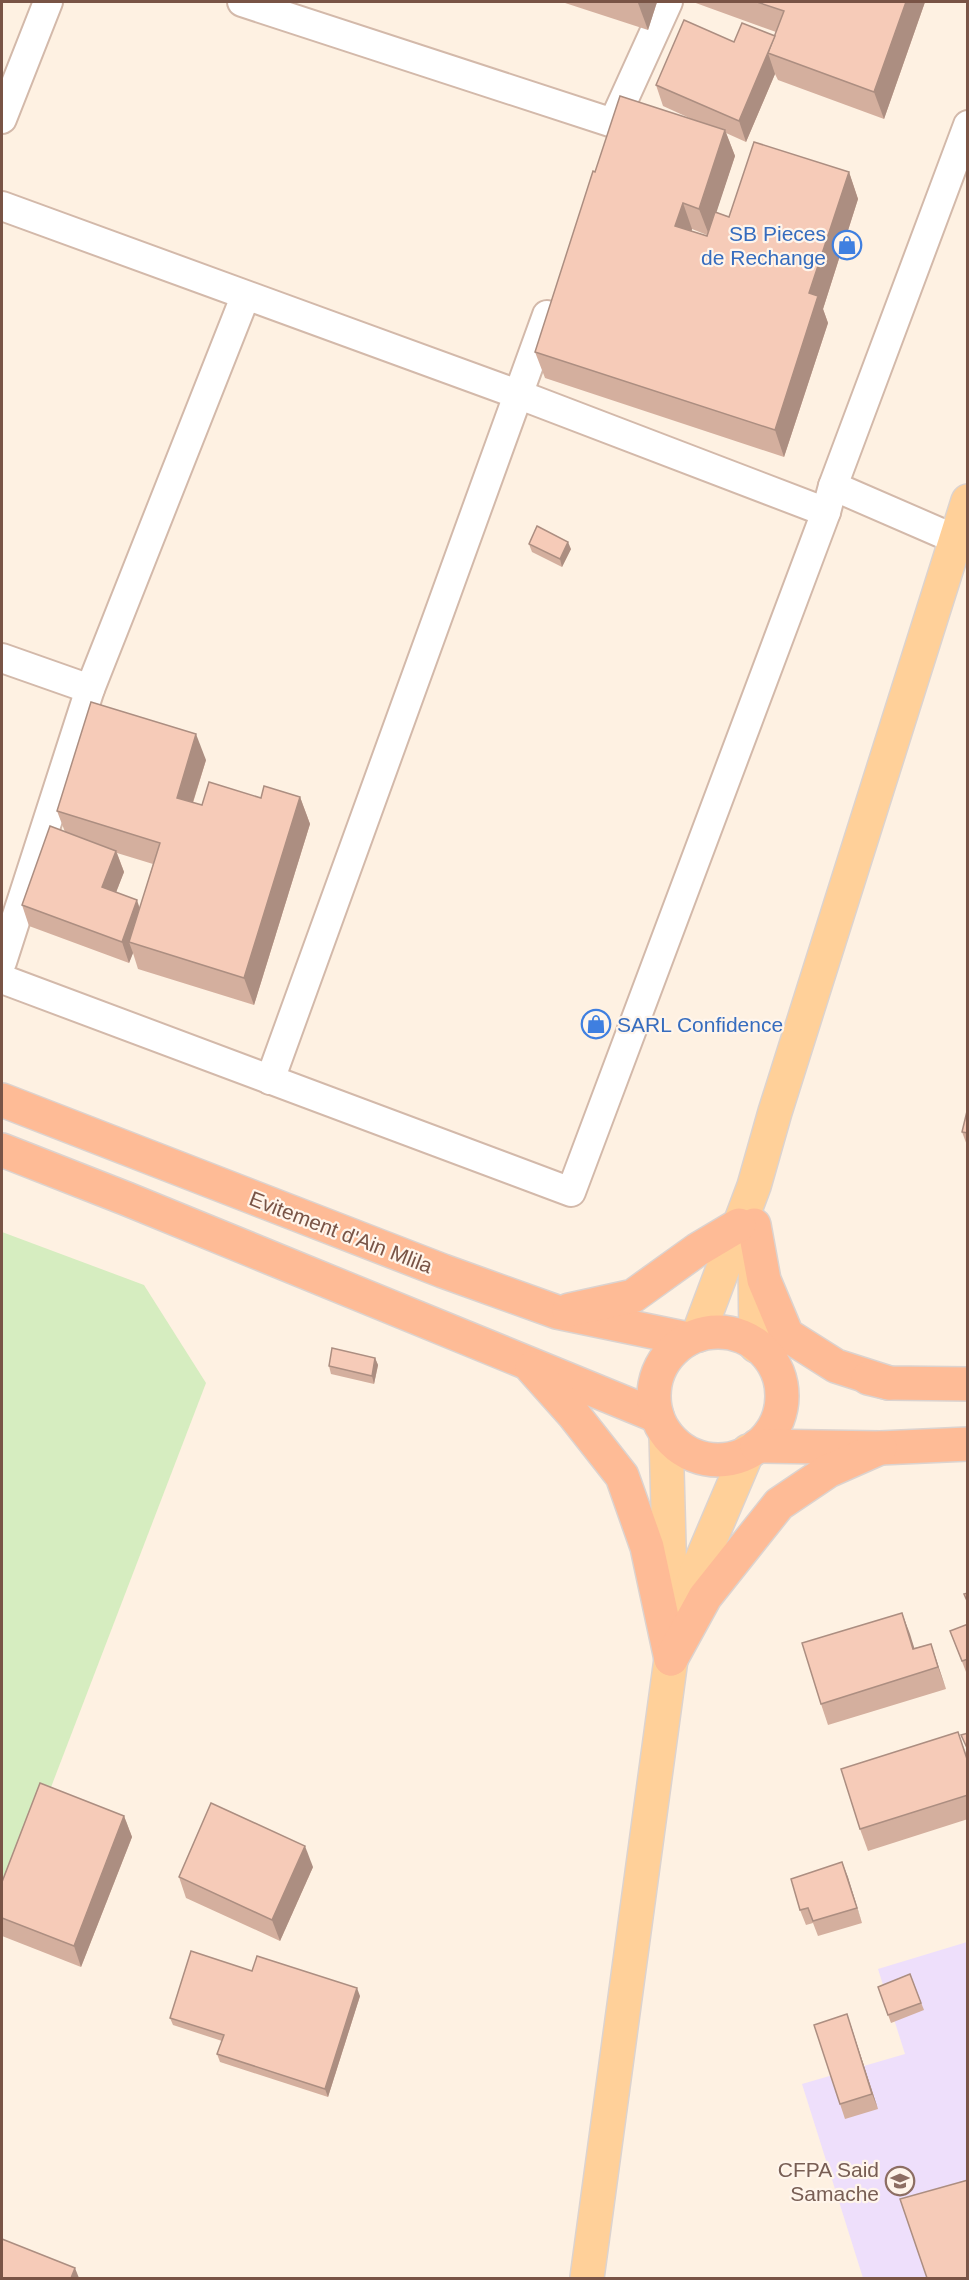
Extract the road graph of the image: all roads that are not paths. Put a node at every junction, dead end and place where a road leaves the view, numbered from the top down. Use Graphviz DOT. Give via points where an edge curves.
graph roads {
  1 [pos="48,2"];
  2 [pos="242,2"];
  3 [pos="668,2"];
  4 [pos="2,119"];
  5 [pos="968,125"];
  6 [pos="2,206"];
  7 [pos="555,293"];
  8 [pos="245,297"];
  9 [pos="520,396"];
  10 [pos="830,499"];
  11 [pos="968,501"];
  12 [pos="956,538"];
  13 [pos="2,658"];
  14 [pos="90,689"];
  15 [pos="2,962"];
  16 [pos="2,979"];
  17 [pos="270,1080"];
  18 [pos="2,1100"];
  19 [pos="2,1150"];
  20 [pos="747,1225"];
  21 [pos="557,1312"];
  22 [pos="693,1337"];
  23 [pos="761,1350"];
  24 [pos="526,1362"];
  25 [pos="889,1383"];
  26 [pos="968,1384"];
  27 [pos="662,1425"];
  28 [pos="968,1444"];
  29 [pos="880,1448"];
  30 [pos="753,1449"];
  31 [pos="671,1659"];
  32 [pos="587,2278"];
  1 -- 4 [label="street"];
  2 -- 3 [label="street" via="609,135"];
  5 -- 10 [label="street"];
  6 -- 8 [label="street"];
  7 -- 9 [label="street"];
  8 -- 9 [label="street"];
  8 -- 14 [label="street"];
  9 -- 10 [label="street"];
  9 -- 17 [label="street"];
  10 -- 12 [label="street"];
  10 -- 17 [label="street" via="571,1192"];
  11 -- 12 [label="main road"];
  12 -- 20 [label="main road" via="778,1101"];
  13 -- 14 [label="street"];
  14 -- 15 [label="street"];
  16 -- 17 [label="street"];
  18 -- 21 [label="highway, Evitement d'Ain Mlila"];
  19 -- 24 [label="highway"];
  20 -- 21 [label="highway" via="697,1250 633,1296"];
  20 -- 22 [label="main road"];
  20 -- 23 [label="main road"];
  20 -- 25 [label="highway" via="787,1335 836,1366"];
  21 -- 22 [label="highway, Evitement d'Ain Mlila"];
  22 -- 23 [label="highway" via="723,1332 747,1339"];
  22 -- 27 [label="highway" via="666,1358 657,1376 654,1396"];
  23 -- 25 [label="highway"];
  23 -- 30 [label="highway" via="776,1369 781,1403 769,1434"];
  24 -- 27 [label="highway"];
  24 -- 31 [label="highway" via="622,1476 647,1547"];
  25 -- 26 [label="highway"];
  27 -- 30 [label="highway" via="681,1448 699,1457 719,1460"];
  27 -- 31 [label="main road"];
  28 -- 29 [label="highway"];
  29 -- 30 [label="highway"];
  29 -- 31 [label="highway" via="828,1471 779,1504 705,1597"];
  30 -- 31 [label="main road" via="696,1573"];
  31 -- 32 [label="main road"];
}
